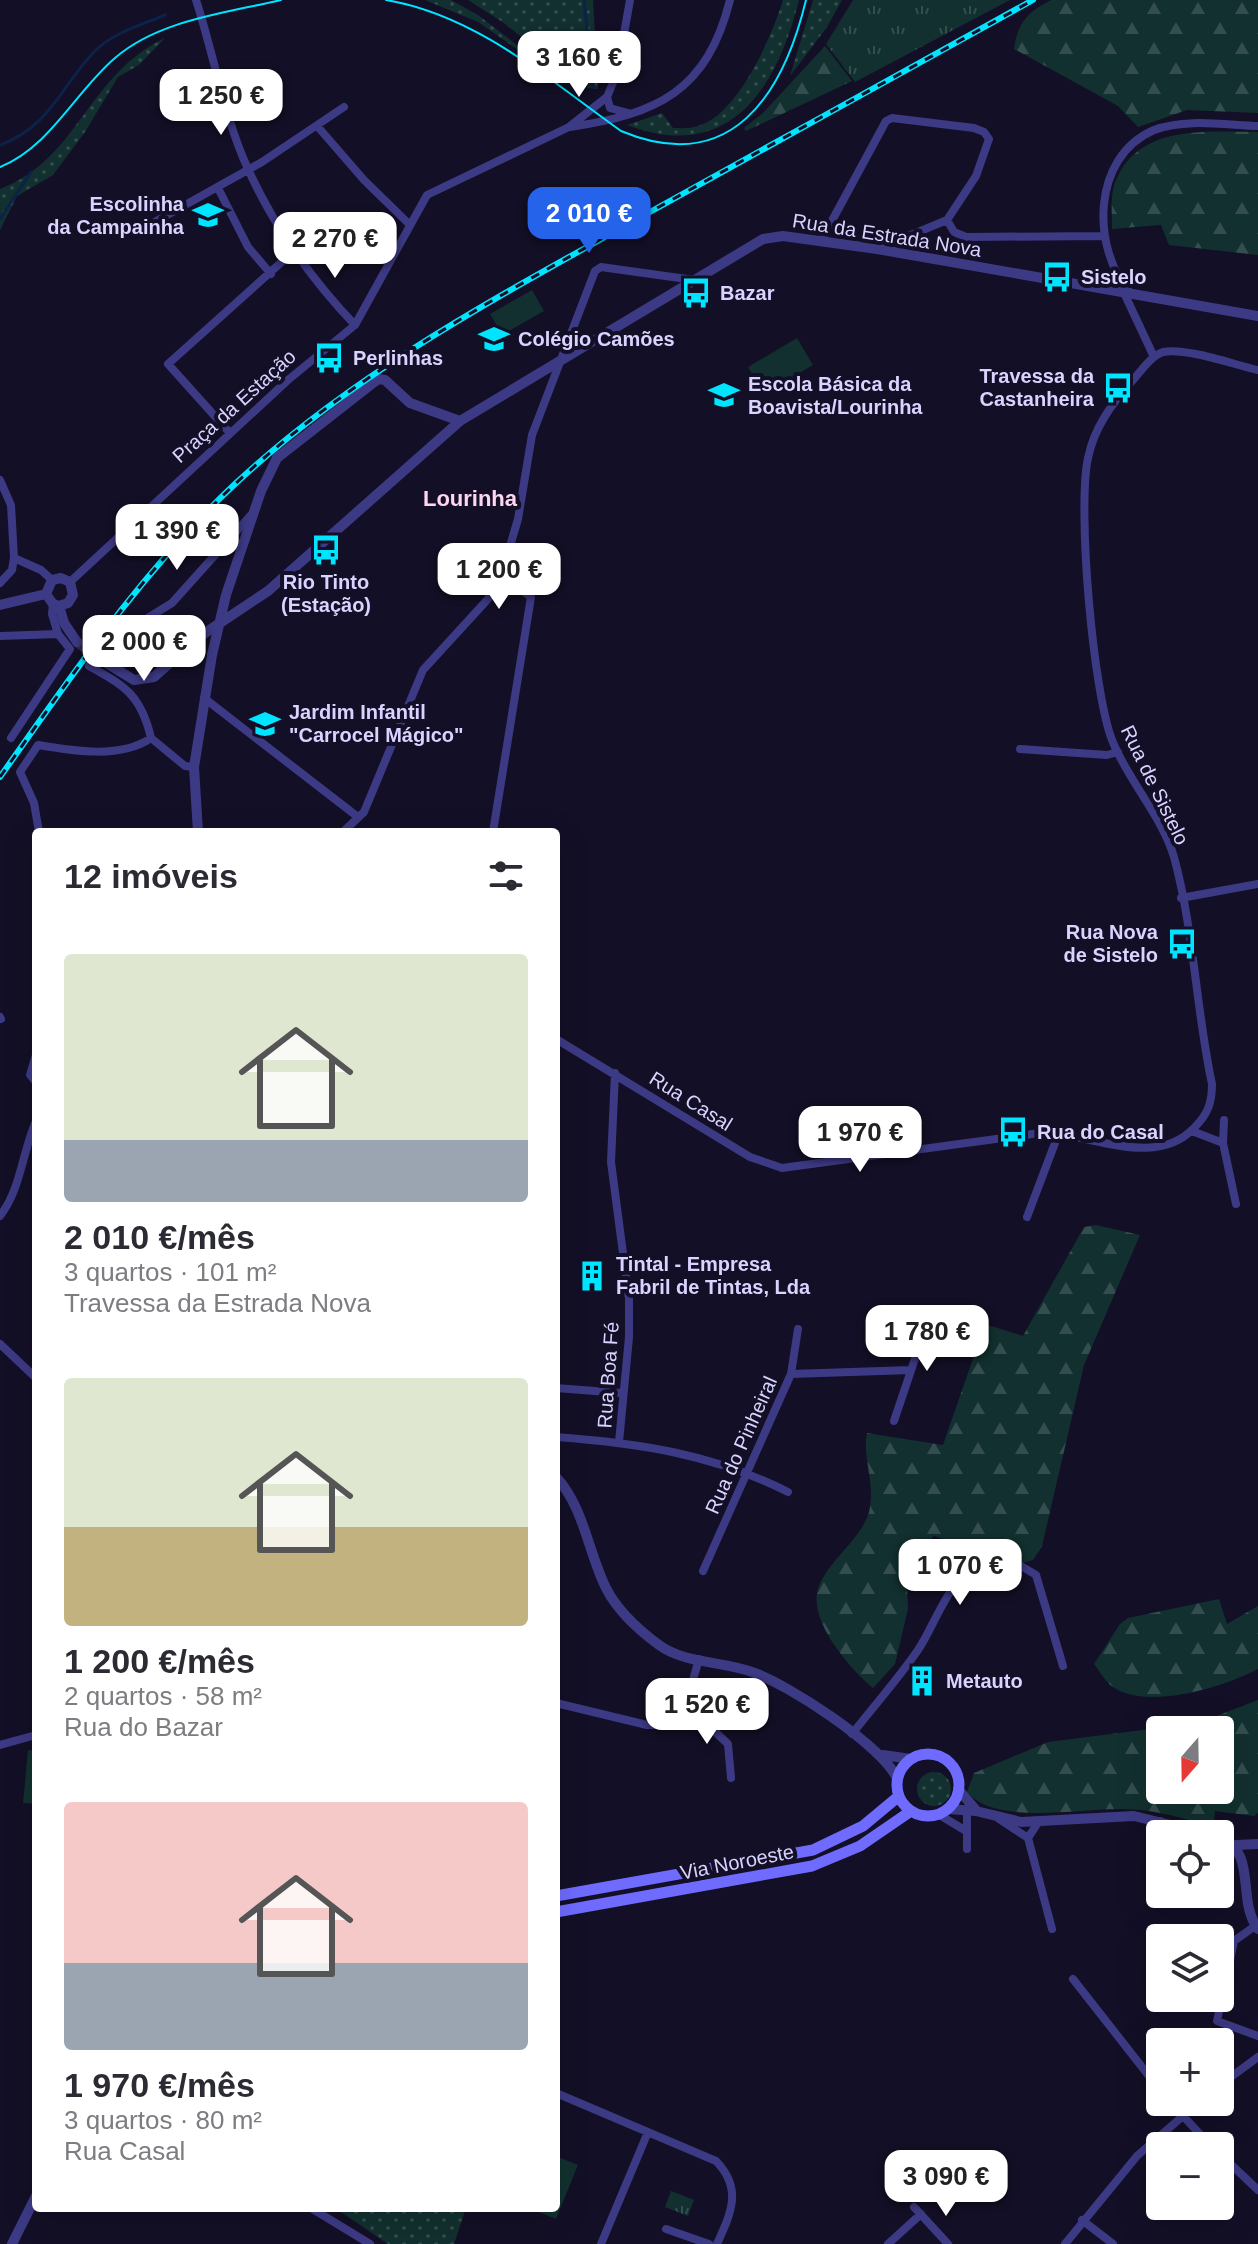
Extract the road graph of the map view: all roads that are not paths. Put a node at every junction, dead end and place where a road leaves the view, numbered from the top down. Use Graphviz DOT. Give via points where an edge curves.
graph roads {
  1 [pos="196,0"];
  2 [pos="630,0"];
  3 [pos="730,0"];
  4 [pos="607,97"];
  5 [pos="344,107"];
  6 [pos="634,114"];
  7 [pos="1258,126"];
  8 [pos="318,127"];
  9 [pos="569,127"];
  10 [pos="248,169"];
  11 [pos="218,188"];
  12 [pos="947,220"];
  13 [pos="153,223"];
  14 [pos="409,224"];
  15 [pos="1103,236"];
  16 [pos="821,241"];
  17 [pos="877,249"];
  18 [pos="295,250"];
  19 [pos="271,274"];
  20 [pos="694,280"];
  21 [pos="1129,295"];
  22 [pos="1258,316"];
  23 [pos="355,325"];
  24 [pos="1154,357"];
  25 [pos="561,360"];
  26 [pos="1258,370"];
  27 [pos="460,421"];
  28 [pos="230,433"];
  29 [pos="0,480"];
  30 [pos="254,512"];
  31 [pos="14,558"];
  32 [pos="52,580"];
  33 [pos="500,580"];
  34 [pos="70,582"];
  35 [pos="0,583"];
  36 [pos="46,594"];
  37 [pos="0,605"];
  38 [pos="56,605"];
  39 [pos="218,624"];
  40 [pos="58,634"];
  41 [pos="0,636"];
  42 [pos="77,642"];
  43 [pos="109,642"];
  44 [pos="92,661"];
  45 [pos="204,698"];
  46 [pos="11,738"];
  47 [pos="151,738"];
  48 [pos="1020,749"];
  49 [pos="1118,752"];
  50 [pos="194,767"];
  51 [pos="358,817"];
  52 [pos="38,828"];
  53 [pos="198,828"];
  54 [pos="347,828"];
  55 [pos="494,828"];
  56 [pos="1258,884"];
  57 [pos="1181,898"];
  58 [pos="560,1041"];
  59 [pos="615,1073"];
  60 [pos="1224,1120"];
  61 [pos="32,1130"];
  62 [pos="1192,1131"];
  63 [pos="1055,1133"];
  64 [pos="1223,1143"];
  65 [pos="1236,1204"];
  66 [pos="0,1216"];
  67 [pos="1027,1217"];
  68 [pos="930,1314"];
  69 [pos="798,1329"];
  70 [pos="0,1344"];
  71 [pos="911,1370"];
  72 [pos="32,1374"];
  73 [pos="791,1374"];
  74 [pos="560,1388"];
  75 [pos="621,1393"];
  76 [pos="894,1421"];
  77 [pos="560,1437"];
  78 [pos="619,1442"];
  79 [pos="745,1471"];
  80 [pos="560,1483"];
  81 [pos="788,1492"];
  82 [pos="703,1571"];
  83 [pos="699,1659"];
  84 [pos="1063,1666"];
  85 [pos="560,1704"];
  86 [pos="683,1715"];
  87 [pos="852,1734"];
  88 [pos="32,1736"];
  89 [pos="0,1745"];
  90 [pos="881,1754"];
  91 [pos="911,1759"];
  92 [pos="731,1778"];
  93 [pos="897,1778"];
  94 [pos="958,1789"];
  95 [pos="899,1796"];
  96 [pos="971,1810"];
  97 [pos="911,1811"];
  98 [pos="943,1811"];
  99 [pos="998,1819"];
  100 [pos="1152,1820"];
  101 [pos="1039,1821"];
  102 [pos="966,1831"];
  103 [pos="1028,1838"];
  104 [pos="1258,1844"];
  105 [pos="1236,1845"];
  106 [pos="967,1849"];
  107 [pos="560,1895"];
  108 [pos="560,1911"];
  109 [pos="1257,1927"];
  110 [pos="1052,1929"];
  111 [pos="1073,1979"];
  112 [pos="1258,2036"];
  113 [pos="1258,2057"];
  114 [pos="1146,2072"];
  115 [pos="1234,2075"];
  116 [pos="560,2095"];
  117 [pos="1183,2117"];
  118 [pos="648,2132"];
  119 [pos="1197,2132"];
  120 [pos="1234,2167"];
  121 [pos="1258,2190"];
  122 [pos="32,2204"];
  123 [pos="318,2212"];
  124 [pos="1082,2220"];
  125 [pos="666,2229"];
  126 [pos="12,2244"];
  127 [pos="370,2244"];
  128 [pos="601,2244"];
  129 [pos="709,2244"];
  130 [pos="717,2244"];
  131 [pos="888,2244"];
  132 [pos="948,2244"];
  133 [pos="1065,2244"];
  134 [pos="1113,2244"];
  1 -- 10 [label="street"];
  2 -- 4 [label="street" via="617,73"];
  3 -- 6 [label="street" via="714,48 695,76 668,99"];
  4 -- 6 [label="street" via="610,108"];
  4 -- 9 [label="street"];
  5 -- 8 [label="street"];
  6 -- 9 [label="street"];
  7 -- 15 [label="street" via="1177,125 1143,136 1113,172 1105,196"];
  8 -- 10 [label="street"];
  8 -- 14 [label="street"];
  9 -- 14 [label="street" via="434,191 422,200"];
  10 -- 11 [label="street"];
  10 -- 18 [label="street"];
  11 -- 13 [label="street"];
  11 -- 19 [label="street" via="248,247"];
  12 -- 15 [label="street" via="954,232 966,237"];
  12 -- 16 [label="street" via="976,176 989,139 980,129 892,118 881,125"];
  12 -- 17 [label="street"];
  14 -- 23 [label="street"];
  15 -- 21 [label="street"];
  16 -- 17 [label="street, Rua da Estrada Nova"];
  16 -- 20 [label="street, Rua da Estrada Nova" via="763,239"];
  17 -- 21 [label="street, Rua da Estrada Nova"];
  18 -- 19 [label="street"];
  18 -- 23 [label="street" via="324,293"];
  19 -- 28 [label="street" via="168,364"];
  20 -- 25 [label="street, Rua da Estrada Nova"];
  20 -- 25 [label="street" via="597,269"];
  21 -- 22 [label="street, Rua da Estrada Nova"];
  21 -- 24 [label="street"];
  23 -- 28 [label="street, Praça da Estação"];
  24 -- 26 [label="street" via="1176,351"];
  24 -- 49 [label="street, Rua de Sistelo" via="1098,428 1084,484 1102,699"];
  25 -- 27 [label="street, Rua da Estrada Nova"];
  25 -- 33 [label="street" via="532,435 518,519"];
  27 -- 30 [label="street" via="410,403 378,379 277,458"];
  27 -- 39 [label="street, Rua da Estrada Nova" via="268,591"];
  28 -- 34 [label="street, Praça da Estação"];
  29 -- 31 [label="street" via="11,505"];
  30 -- 39 [label="street"];
  30 -- 43 [label="street" via="172,603"];
  31 -- 32 [label="street"];
  31 -- 35 [label="street" via="12,570"];
  32 -- 34 [label="street"];
  32 -- 36 [label="street"];
  33 -- 51 [label="street" via="423,670"];
  33 -- 55 [label="street" via="531,597"];
  34 -- 38 [label="street, Praça da Estação" via="73,595 68,603"];
  36 -- 37 [label="street"];
  36 -- 38 [label="street"];
  38 -- 40 [label="street" via="52,614"];
  38 -- 42 [label="street"];
  39 -- 44 [label="street" via="143,681"];
  39 -- 45 [label="street"];
  40 -- 41 [label="street"];
  40 -- 46 [label="street" via="70,649"];
  44 -- 47 [label="street" via="128,688"];
  45 -- 50 [label="street"];
  45 -- 51 [label="street"];
  47 -- 50 [label="street" via="185,766"];
  47 -- 52 [label="street" via="123,750 38,745 20,772"];
  48 -- 49 [label="street"];
  49 -- 57 [label="street, Rua de Sistelo" via="1165,833"];
  50 -- 53 [label="street"];
  51 -- 54 [label="street"];
  56 -- 57 [label="street"];
  57 -- 62 [label="street, Rua de Sistelo" via="1212,1084 1212,1101"];
  58 -- 59 [label="street, Rua Casal"];
  59 -- 63 [label="street, Rua Casal" via="750,1157 782,1168"];
  59 -- 75 [label="street, Rua Boa Fé" via="611,1162 629,1299"];
  60 -- 64 [label="street"];
  61 -- 66 [label="street" via="14,1198"];
  62 -- 63 [label="street, Rua Casal" via="1153,1148"];
  62 -- 64 [label="street"];
  63 -- 67 [label="street"];
  64 -- 65 [label="street"];
  68 -- 71 [label="street"];
  69 -- 73 [label="street, Rua do Pinheiral"];
  70 -- 72 [label="street"];
  71 -- 73 [label="street"];
  71 -- 76 [label="street"];
  73 -- 79 [label="street, Rua do Pinheiral"];
  74 -- 75 [label="street"];
  75 -- 78 [label="street, Rua Boa Fé"];
  77 -- 78 [label="street"];
  78 -- 79 [label="street" via="670,1449"];
  79 -- 81 [label="street"];
  79 -- 82 [label="street, Rua do Pinheiral"];
  80 -- 83 [label="street" via="616,1603 658,1644"];
  83 -- 86 [label="street"];
  83 -- 87 [label="street" via="766,1677"];
  84 -- 87 [label="street" via="1036,1575 997,1559 979,1564 949,1592 917,1651"];
  85 -- 86 [label="street" via="647,1725"];
  86 -- 92 [label="street" via="710,1727 728,1744"];
  87 -- 90 [label="street"];
  88 -- 89 [label="street"];
  90 -- 91 [label="street"];
  90 -- 93 [label="street"];
  91 -- 93 [label="main road"];
  91 -- 94 [label="main road" via="929,1754 948,1761"];
  93 -- 95 [label="main road"];
  94 -- 96 [label="street"];
  94 -- 98 [label="main road"];
  95 -- 97 [label="main road"];
  95 -- 107 [label="main road, Via Noroeste" via="863,1826 813,1850"];
  96 -- 98 [label="street"];
  96 -- 99 [label="street"];
  96 -- 102 [label="street"];
  97 -- 98 [label="main road"];
  97 -- 108 [label="main road, Via Noroeste" via="860,1846 812,1866"];
  98 -- 102 [label="street"];
  99 -- 101 [label="street"];
  99 -- 103 [label="street"];
  100 -- 101 [label="street" via="1119,1816"];
  101 -- 103 [label="street"];
  102 -- 106 [label="street"];
  103 -- 110 [label="street"];
  104 -- 105 [label="street"];
  105 -- 109 [label="street" via="1244,1865 1247,1908"];
  109 -- 112 [label="street" via="1234,1941 1217,2021"];
  111 -- 114 [label="street"];
  113 -- 115 [label="street"];
  116 -- 118 [label="street"];
  117 -- 119 [label="street"];
  117 -- 124 [label="street" via="1137,2156"];
  118 -- 128 [label="street"];
  118 -- 130 [label="street" via="712,2157 728,2176 734,2200"];
  120 -- 121 [label="street"];
  122 -- 126 [label="street"];
  123 -- 127 [label="street"];
  124 -- 133 [label="street"];
  124 -- 134 [label="street"];
  125 -- 129 [label="street"];
  131 -- 132 [label="street" via="918,2210"];
}
